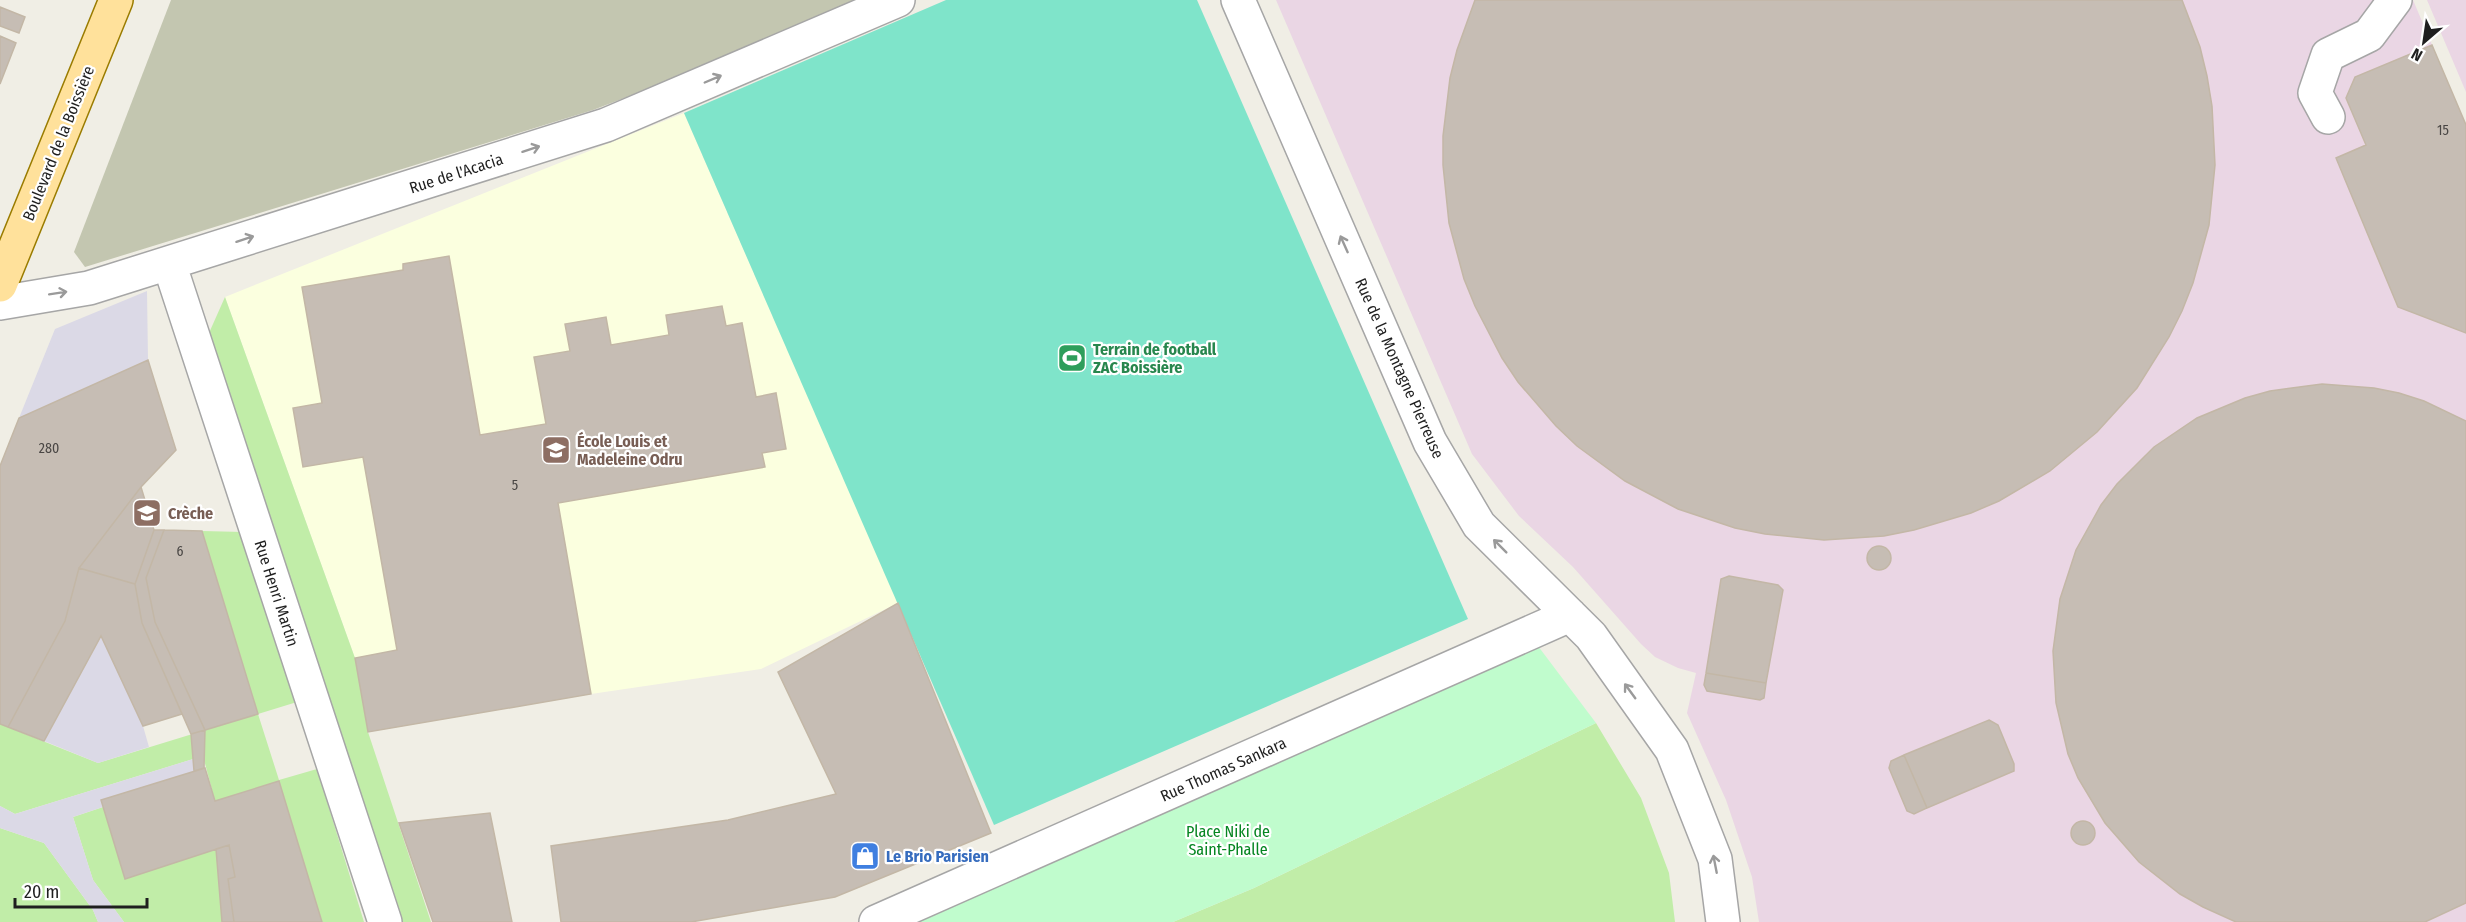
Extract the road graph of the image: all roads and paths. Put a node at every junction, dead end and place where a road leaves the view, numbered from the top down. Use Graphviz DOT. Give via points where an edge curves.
graph roads {
  1 [pos="116,0"];
  2 [pos="898,0"];
  3 [pos="1238,0"];
  4 [pos="2394,0"];
  5 [pos="2328,117"];
  6 [pos="169,263"];
  7 [pos="0,285"];
  8 [pos="0,303"];
  9 [pos="1570,615"];
  10 [pos="385,922"];
  11 [pos="876,922"];
  12 [pos="1724,922"];
  1 -- 7 [label="main road, Boulevard de la Boissière"];
  6 -- 2 [label="street, Rue de l'Acacia, one-way" via="606,126"];
  9 -- 3 [label="street, Rue de la Montagne Pierreuse, one-way" via="1479,525 1430,442"];
  4 -- 5 [label="street" via="2369,34 2328,56 2315,93"];
  8 -- 6 [label="street, Rue de l'Acacia, one-way" via="89,288"];
  6 -- 10 [label="street, Rue Henri Martin"];
  9 -- 11 [label="street, Rue Thomas Sankara"];
  12 -- 9 [label="street, Rue de la Montagne Pierreuse, one-way" via="1715,859 1672,750 1591,636"];
}
